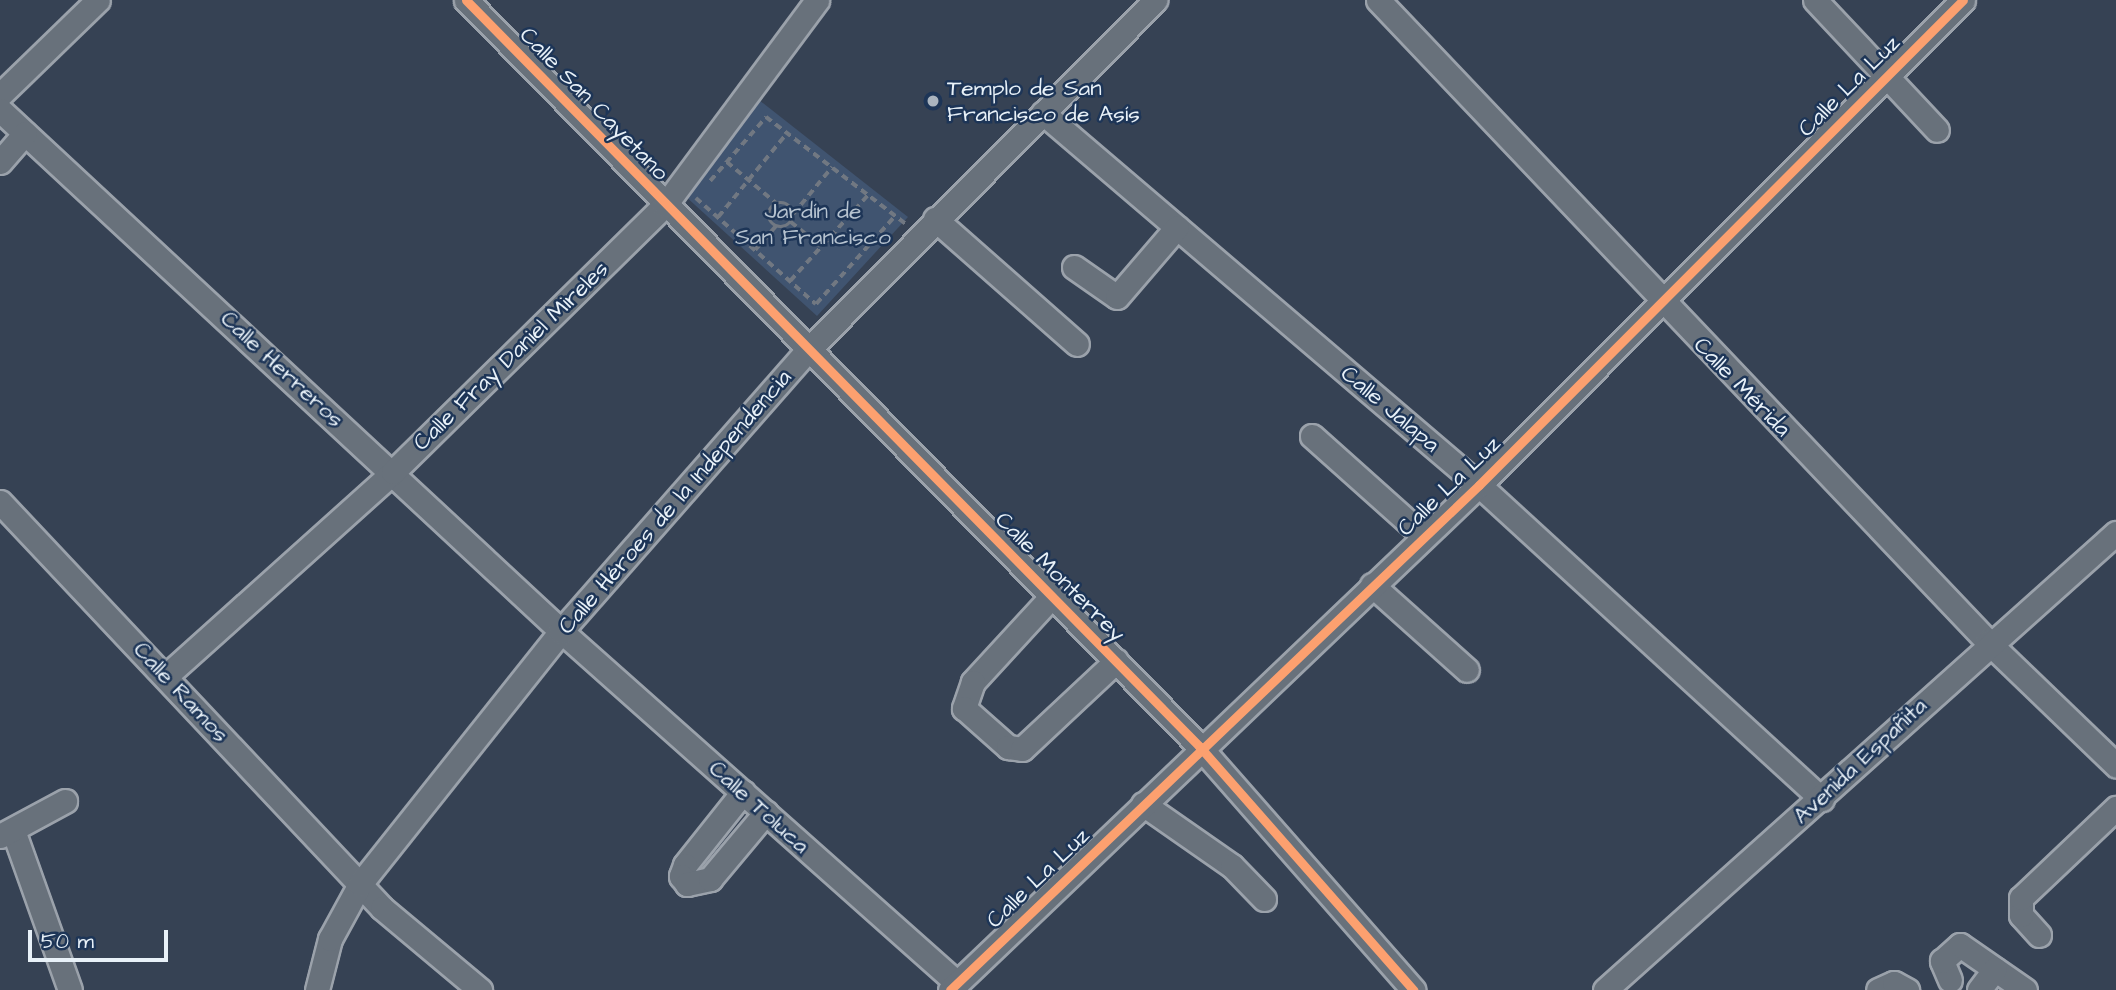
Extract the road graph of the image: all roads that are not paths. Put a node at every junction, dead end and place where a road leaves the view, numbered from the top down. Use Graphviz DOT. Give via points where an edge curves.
graph roads {
  1 [pos="98,0"];
  2 [pos="466,0"];
  3 [pos="817,0"];
  4 [pos="1155,0"];
  5 [pos="1378,0"];
  6 [pos="1815,0"];
  7 [pos="1963,0"];
  8 [pos="1884,75"];
  9 [pos="0,95"];
  10 [pos="0,110"];
  11 [pos="1043,113"];
  12 [pos="1937,130"];
  13 [pos="25,133"];
  14 [pos="0,162"];
  15 [pos="665,205"];
  16 [pos="935,219"];
  17 [pos="1177,227"];
  18 [pos="1074,267"];
  19 [pos="1663,305"];
  20 [pos="1077,344"];
  21 [pos="808,350"];
  22 [pos="1312,436"];
  23 [pos="393,472"];
  24 [pos="1479,485"];
  25 [pos="0,502"];
  26 [pos="2116,533"];
  27 [pos="1424,536"];
  28 [pos="1372,585"];
  29 [pos="1052,596"];
  30 [pos="561,631"];
  31 [pos="1988,642"];
  32 [pos="1116,661"];
  33 [pos="1466,670"];
  34 [pos="166,677"];
  35 [pos="1199,746"];
  36 [pos="2115,762"];
  37 [pos="743,792"];
  38 [pos="1822,799"];
  39 [pos="65,801"];
  40 [pos="1143,804"];
  41 [pos="2116,808"];
  42 [pos="766,812"];
  43 [pos="7,833"];
  44 [pos="360,884"];
  45 [pos="1264,899"];
  46 [pos="2039,935"];
  47 [pos="1995,969"];
  48 [pos="1950,980"];
  49 [pos="954,986"];
  50 [pos="1613,988"];
  51 [pos="71,990"];
  52 [pos="317,990"];
  53 [pos="480,990"];
  54 [pos="1413,990"];
  55 [pos="1878,990"];
  56 [pos="1907,990"];
  57 [pos="1979,990"];
  58 [pos="2025,990"];
  1 -- 9 [label="street"];
  2 -- 15 [label="street, Calle San Cayetano"];
  3 -- 15 [label="street, Calle Fray Daniel Mireles"];
  4 -- 11 [label="street, Calle Héroes de la Independencia"];
  5 -- 19 [label="street, Calle Mérida"];
  6 -- 8 [label="street"];
  7 -- 8 [label="street, Calle La Luz"];
  8 -- 12 [label="street"];
  8 -- 19 [label="street, Calle La Luz"];
  10 -- 13 [label="street, Calle Herreros"];
  11 -- 16 [label="street, Calle Héroes de la Independencia"];
  11 -- 17 [label="street, Calle Jalapa"];
  13 -- 14 [label="street"];
  13 -- 23 [label="street, Calle Herreros"];
  15 -- 21 [label="street, Calle Monterrey"];
  15 -- 23 [label="street, Calle Fray Daniel Mireles"];
  16 -- 20 [label="street"];
  16 -- 21 [label="street, Calle Héroes de la Independencia"];
  17 -- 18 [label="street" via="1117,298"];
  17 -- 24 [label="street, Calle Jalapa"];
  19 -- 24 [label="street, Calle La Luz"];
  19 -- 31 [label="street, Calle Mérida"];
  21 -- 29 [label="street, Calle Monterrey"];
  21 -- 30 [label="street, Calle Héroes de la Independencia"];
  22 -- 27 [label="street"];
  23 -- 30 [label="street, Calle Herreros"];
  23 -- 34 [label="street, Calle Fray Daniel Mireles"];
  24 -- 27 [label="street, Calle La Luz"];
  24 -- 38 [label="street, Calle Jalapa"];
  25 -- 34 [label="street, Calle Ramos"];
  26 -- 31 [label="street, Avenida Españita"];
  27 -- 28 [label="street, Calle La Luz"];
  28 -- 33 [label="street"];
  28 -- 35 [label="street, Calle La Luz"];
  29 -- 32 [label="street, Calle Monterrey"];
  29 -- 32 [label="street" via="973,682 964,708 1007,747 1022,749"];
  30 -- 37 [label="street, Calle Toluca"];
  30 -- 44 [label="street, Calle Héroes de la Independencia"];
  31 -- 36 [label="street, Calle Mérida"];
  31 -- 38 [label="street, Avenida Españita"];
  32 -- 35 [label="street, Calle Monterrey"];
  34 -- 44 [label="street, Calle Ramos"];
  35 -- 40 [label="street, Calle La Luz"];
  35 -- 54 [label="street, Calle Monterrey"];
  37 -- 42 [label="street, Calle Toluca"];
  37 -- 42 [label="street" via="685,865 681,876 687,884 710,879"];
  38 -- 50 [label="street, Avenida Españita"];
  39 -- 43 [label="street"];
  40 -- 45 [label="street" via="1232,866"];
  40 -- 49 [label="street, Calle La Luz"];
  41 -- 46 [label="street" via="2021,898 2021,915"];
  42 -- 49 [label="street, Calle Toluca"];
  43 -- 51 [label="street"];
  44 -- 52 [label="street, Calle Héroes de la Independencia" via="330,939"];
  44 -- 53 [label="street, Calle Ramos"];
  47 -- 48 [label="street" via="1955,946 1941,965"];
  47 -- 57 [label="street"];
  47 -- 58 [label="street"];
  55 -- 56 [label="street" via="1894,983"];
}
